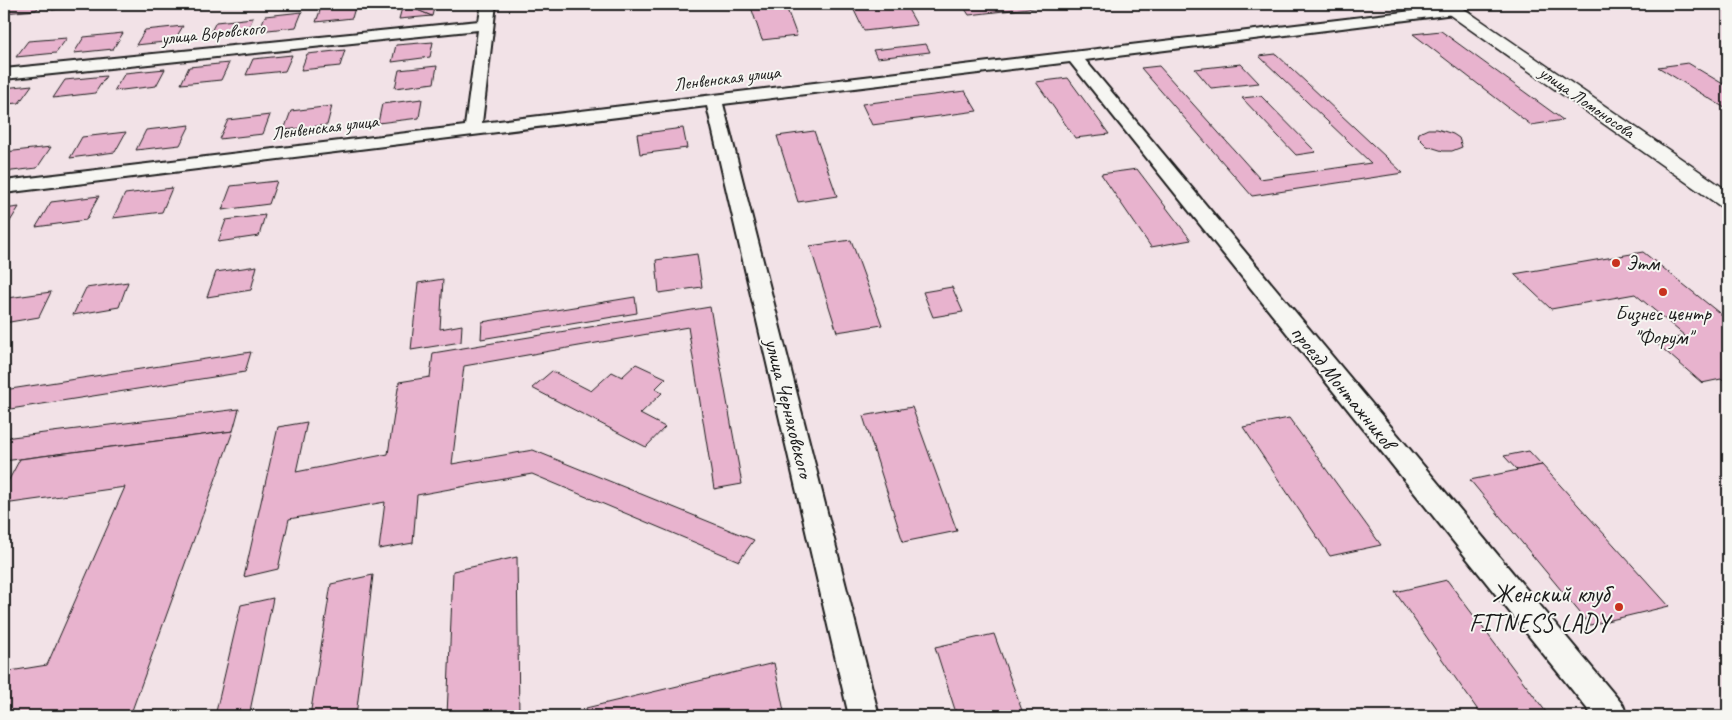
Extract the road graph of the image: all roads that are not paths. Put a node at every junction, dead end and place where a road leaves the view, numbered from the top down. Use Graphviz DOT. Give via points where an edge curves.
graph roads {
  1 [pos="489,4"];
  2 [pos="1450,7"];
  3 [pos="486,25"];
  4 [pos="1074,56"];
  5 [pos="4,74"];
  6 [pos="714,100"];
  7 [pos="474,129"];
  8 [pos="4,187"];
  9 [pos="1728,201"];
  10 [pos="864,716"];
  11 [pos="1612,716"];
  1 -- 3 [label="street"];
  2 -- 4 [label="street, Ленвенская улица"];
  2 -- 9 [label="main road, улица Ломоносова"];
  3 -- 5 [label="street, улица Воровского"];
  3 -- 7 [label="street"];
  4 -- 6 [label="street, Ленвенская улица"];
  4 -- 11 [label="street, проезд Монтажников"];
  6 -- 7 [label="street, Ленвенская улица"];
  6 -- 10 [label="street, улица Черняховского"];
  7 -- 8 [label="street, Ленвенская улица"];
}
